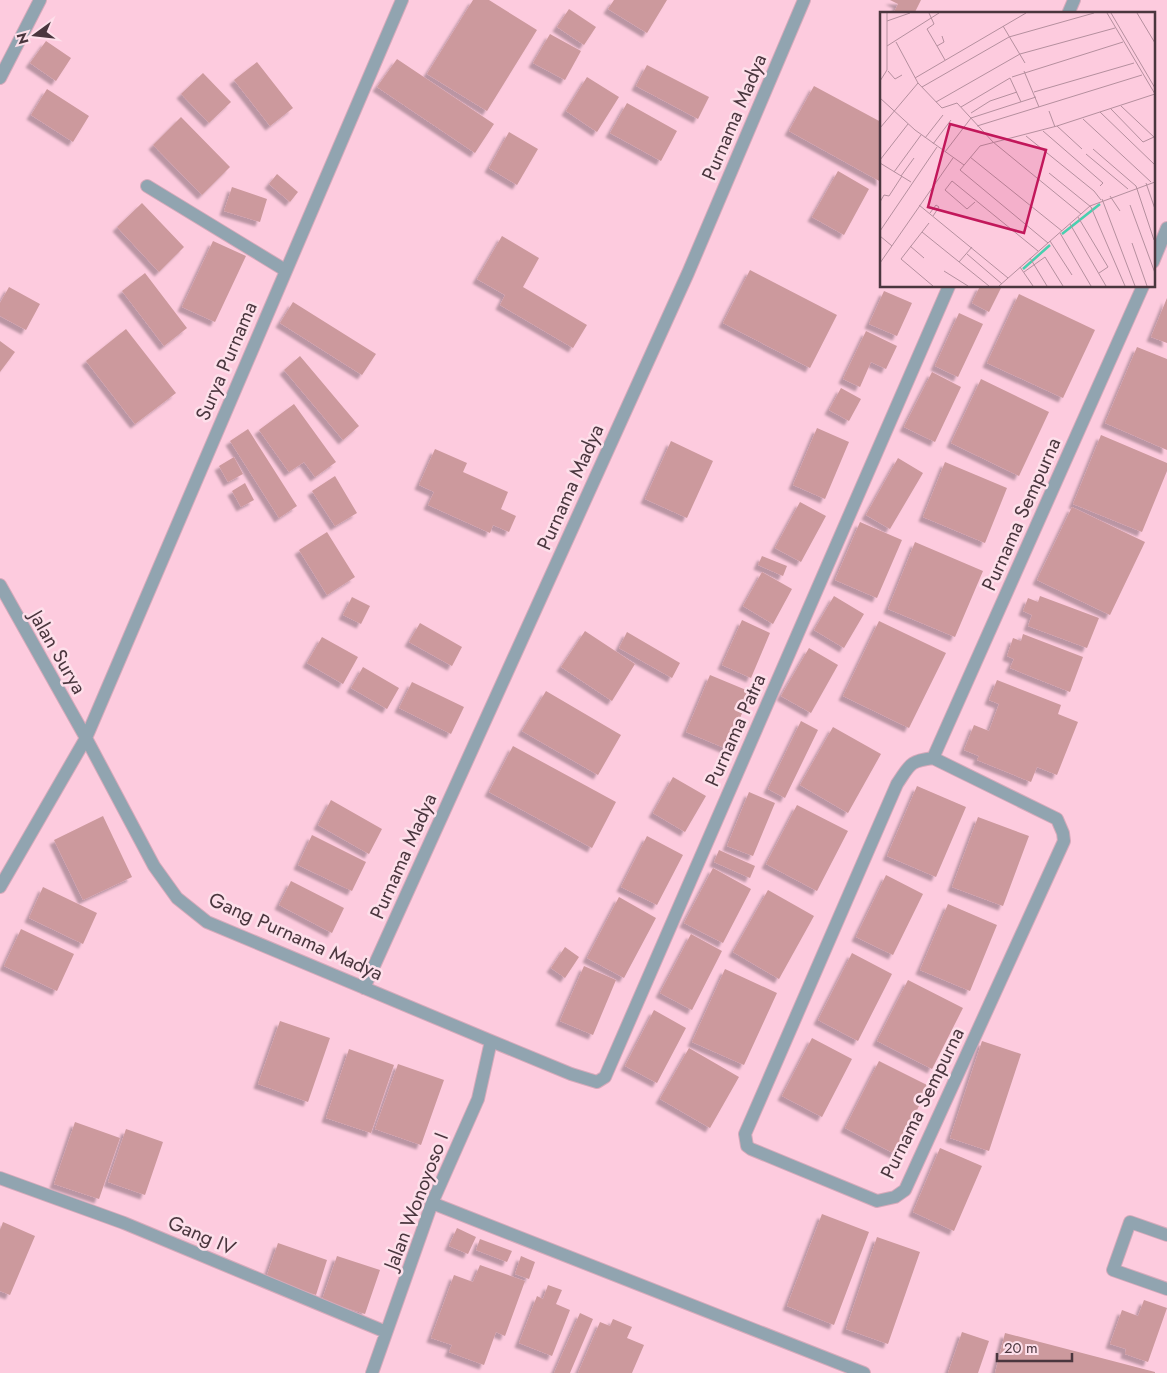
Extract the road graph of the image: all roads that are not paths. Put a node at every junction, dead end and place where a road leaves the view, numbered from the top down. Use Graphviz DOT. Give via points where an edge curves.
graph roads {
  1 [pos="40,0"];
  2 [pos="402,0"];
  3 [pos="804,0"];
  4 [pos="1074,0"];
  5 [pos="1069,12"];
  6 [pos="0,78"];
  7 [pos="147,186"];
  8 [pos="1167,228"];
  9 [pos="1154,260"];
  10 [pos="285,270"];
  11 [pos="948,288"];
  12 [pos="1142,288"];
  13 [pos="0,585"];
  14 [pos="86,738"];
  15 [pos="934,758"];
  16 [pos="0,886"];
  17 [pos="364,988"];
  18 [pos="491,1041"];
  19 [pos="0,1178"];
  20 [pos="432,1203"];
  21 [pos="1167,1235"];
  22 [pos="1167,1289"];
  23 [pos="386,1332"];
  24 [pos="372,1373"];
  25 [pos="864,1373"];
  1 -- 6 [label="street"];
  2 -- 10 [label="street, Surya Purnama"];
  3 -- 17 [label="street, Purnama Madya" via="688,273"];
  4 -- 5 [label="street"];
  7 -- 10 [label="street"];
  8 -- 9 [label="street"];
  10 -- 14 [label="street, Surya Purnama"];
  11 -- 18 [label="street, Purnama Patra" via="604,1077 597,1082 571,1074"];
  12 -- 15 [label="street, Purnama Sempurna"];
  13 -- 14 [label="street, Jalan Surya"];
  14 -- 16 [label="street, Surya Purnama"];
  14 -- 17 [label="street, Gang Purnama Madya" via="154,866 177,898 207,922"];
  15 -- 15 [label="street, Purnama Sempurna" via="910,764 897,784 745,1134 747,1146 751,1149 878,1201 895,1197 905,1190 1064,841 1057,819"];
  17 -- 18 [label="street, Gang Purnama Madya"];
  18 -- 20 [label="street, Jalan Wonoyoso I" via="478,1099"];
  19 -- 23 [label="street, Gang IV" via="124,1223"];
  20 -- 23 [label="street, Jalan Wonoyoso I"];
  20 -- 25 [label="street"];
  21 -- 22 [label="street" via="1130,1222 1113,1270"];
  23 -- 24 [label="street, Jalan Wonoyoso I"];
}
